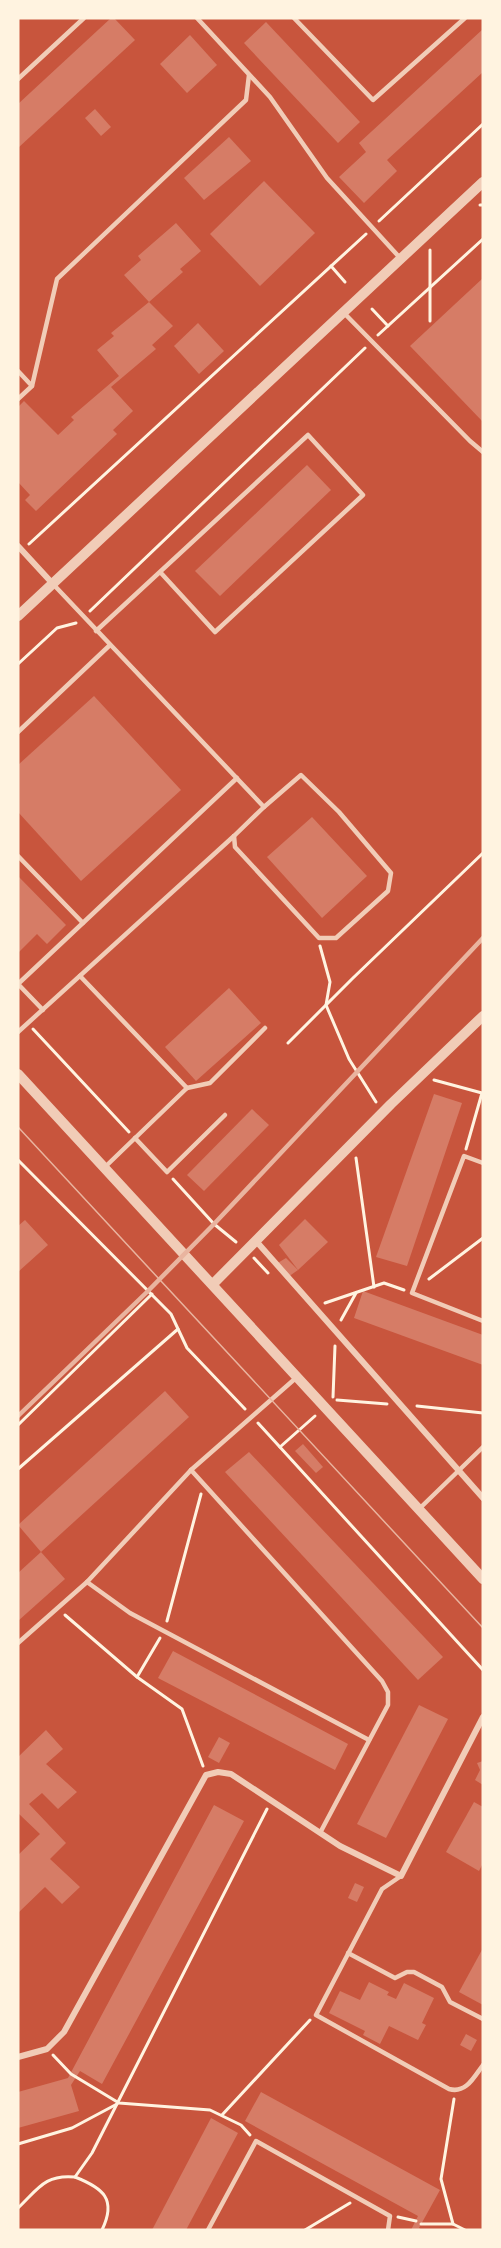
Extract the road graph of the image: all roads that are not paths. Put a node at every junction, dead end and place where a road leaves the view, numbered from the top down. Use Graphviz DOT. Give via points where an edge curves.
graph roads {
  1 [pos="84,18"];
  2 [pos="197,18"];
  3 [pos="294,18"];
  4 [pos="465,18"];
  5 [pos="249,75"];
  6 [pos="18,79"];
  7 [pos="483,182"];
  8 [pos="401,259"];
  9 [pos="344,312"];
  10 [pos="18,371"];
  11 [pos="32,386"];
  12 [pos="18,399"];
  13 [pos="483,452"];
  14 [pos="20,549"];
  15 [pos="160,573"];
  16 [pos="53,584"];
  17 [pos="18,616"];
  18 [pos="96,631"];
  19 [pos="110,645"];
  20 [pos="18,732"];
  21 [pos="237,778"];
  22 [pos="264,807"];
  23 [pos="234,836"];
  24 [pos="18,856"];
  25 [pos="83,922"];
  26 [pos="80,976"];
  27 [pos="43,1010"];
  28 [pos="483,1017"];
  29 [pos="266,1029"];
  30 [pos="18,1032"];
  31 [pos="18,1074"];
  32 [pos="187,1088"];
  33 [pos="225,1115"];
  34 [pos="135,1138"];
  35 [pos="483,1163"];
  36 [pos="105,1167"];
  37 [pos="256,1241"];
  38 [pos="213,1284"];
  39 [pos="483,1321"];
  40 [pos="297,1377"];
  41 [pos="483,1447"];
  42 [pos="191,1470"];
  43 [pos="459,1472"];
  44 [pos="483,1498"];
  45 [pos="418,1510"];
  46 [pos="483,1579"];
  47 [pos="87,1582"];
  48 [pos="18,1643"];
  49 [pos="483,1717"];
  50 [pos="369,1740"];
  51 [pos="320,1833"];
  52 [pos="401,1876"];
  53 [pos="348,1953"];
  54 [pos="483,2019"];
  55 [pos="18,2057"];
  56 [pos="483,2065"];
  57 [pos="208,2230"];
  58 [pos="388,2230"];
  1 -- 6 [label="lane"];
  2 -- 5 [label="lane"];
  3 -- 4 [label="lane" via="373,100"];
  5 -- 8 [label="lane" via="270,97 327,178"];
  5 -- 11 [label="lane" via="246,100 57,279"];
  7 -- 8 [label="street"];
  8 -- 9 [label="street"];
  9 -- 13 [label="lane"];
  9 -- 16 [label="street"];
  10 -- 11 [label="lane"];
  11 -- 12 [label="lane"];
  14 -- 16 [label="street"];
  15 -- 15 [label="lane" via="309,435 363,495 215,632"];
  15 -- 18 [label="lane"];
  16 -- 17 [label="street"];
  16 -- 18 [label="lane"];
  18 -- 19 [label="lane"];
  19 -- 20 [label="lane"];
  19 -- 21 [label="lane"];
  21 -- 22 [label="lane"];
  21 -- 25 [label="lane"];
  22 -- 23 [label="lane"];
  22 -- 23 [label="lane" via="301,775 392,873 388,891 336,938 319,938 235,847"];
  23 -- 26 [label="lane"];
  24 -- 25 [label="lane"];
  25 -- 27 [label="lane" via="18,984"];
  26 -- 27 [label="lane"];
  26 -- 32 [label="lane"];
  27 -- 30 [label="lane"];
  28 -- 37 [label="street" via="384,1110"];
  29 -- 32 [label="lane" via="210,1083"];
  31 -- 36 [label="street"];
  32 -- 34 [label="lane"];
  33 -- 34 [label="lane" via="167,1172"];
  34 -- 36 [label="lane"];
  35 -- 39 [label="lane" via="464,1156 412,1293"];
  36 -- 38 [label="street"];
  37 -- 38 [label="street"];
  37 -- 43 [label="street"];
  38 -- 40 [label="street"];
  40 -- 42 [label="lane"];
  40 -- 45 [label="street"];
  41 -- 43 [label="lane"];
  42 -- 47 [label="lane"];
  42 -- 50 [label="lane" via="382,1681 388,1692 388,1705"];
  43 -- 44 [label="street"];
  43 -- 45 [label="lane"];
  45 -- 46 [label="street"];
  47 -- 48 [label="lane"];
  47 -- 50 [label="lane" via="130,1613"];
  49 -- 52 [label="street"];
  50 -- 51 [label="lane"];
  51 -- 52 [label="street"];
  51 -- 55 [label="street" via="231,1774 206,1775 64,2032 47,2049"];
  52 -- 53 [label="lane" via="382,1889"];
  53 -- 54 [label="lane" via="395,1978 414,1972 442,1987 450,2002"];
  53 -- 56 [label="lane" via="316,2015 449,2089 464,2089"];
  57 -- 58 [label="lane" via="256,2141 390,2216"];
}
